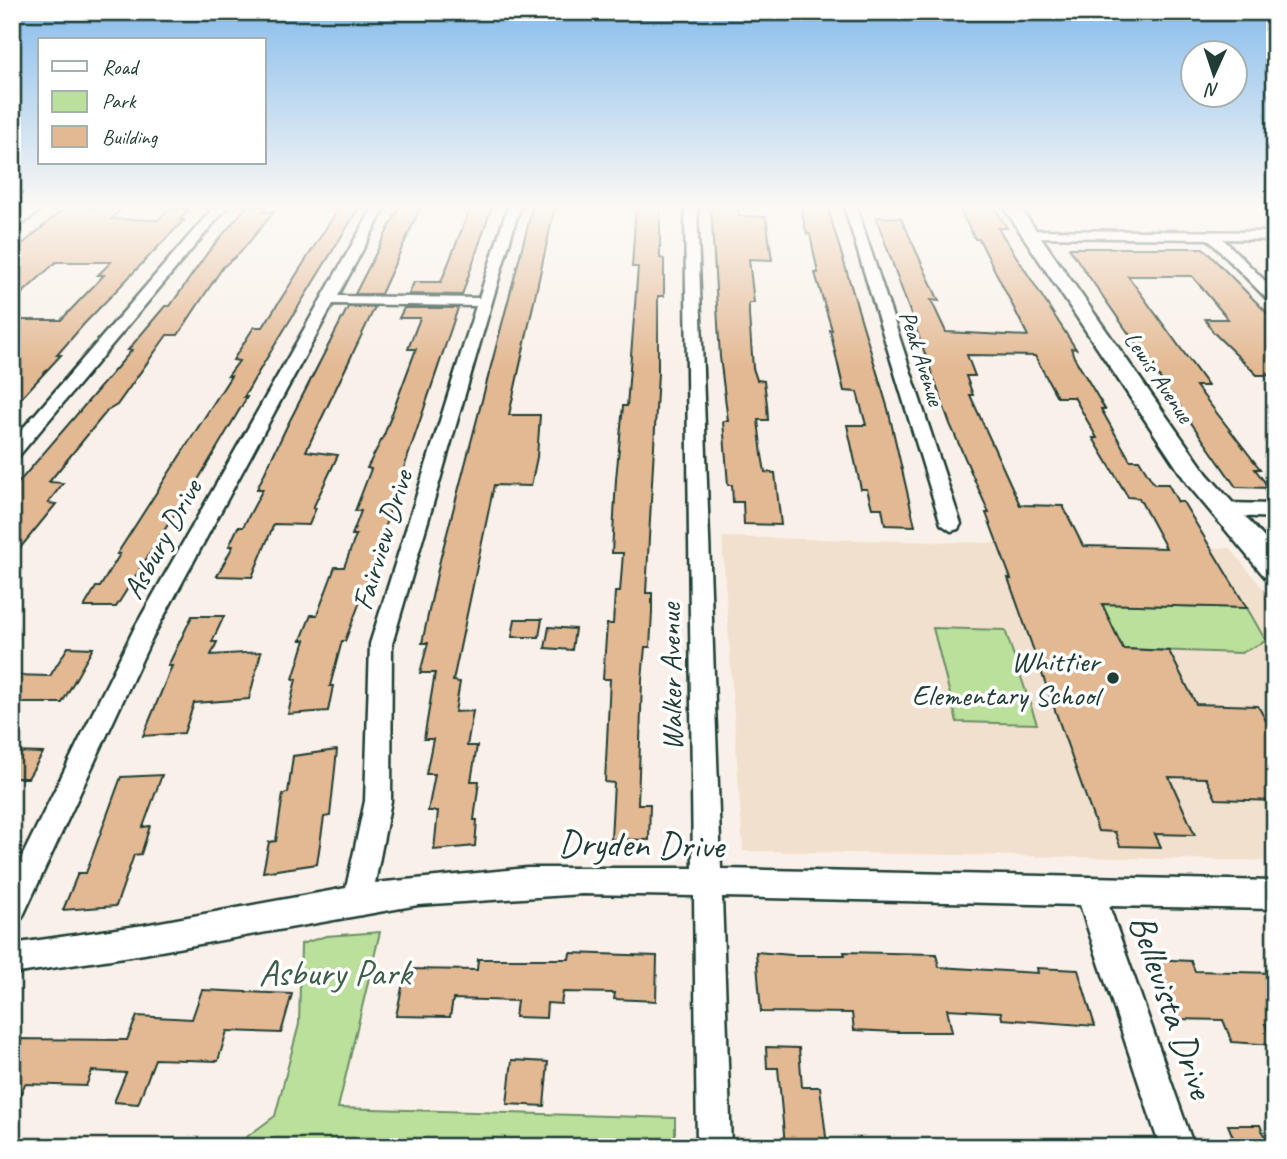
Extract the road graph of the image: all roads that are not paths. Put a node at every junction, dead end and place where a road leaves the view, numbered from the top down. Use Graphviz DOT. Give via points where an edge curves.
graph roads {
  1 [pos="176,260"];
  2 [pos="350,260"];
  3 [pos="499,260"];
  4 [pos="692,260"];
  5 [pos="867,260"];
  6 [pos="1048,260"];
  7 [pos="1237,260"];
  8 [pos="1275,299"];
  9 [pos="328,300"];
  10 [pos="487,302"];
  11 [pos="12,453"];
  12 [pos="1224,510"];
  13 [pos="1275,511"];
  14 [pos="951,524"];
  15 [pos="1275,569"];
  16 [pos="707,883"];
  17 [pos="1090,891"];
  18 [pos="1275,895"];
  19 [pos="358,900"];
  20 [pos="12,908"];
  21 [pos="12,959"];
  22 [pos="714,1147"];
  23 [pos="1177,1147"];
  1 -- 11 [label="street"];
  2 -- 9 [label="street, Asbury Drive"];
  3 -- 10 [label="street, Fairview Drive"];
  4 -- 16 [label="street, Walker Avenue"];
  5 -- 14 [label="street, Peak Avenue"];
  6 -- 12 [label="main road, Lewis Avenue" via="1173,444"];
  7 -- 8 [label="street"];
  9 -- 10 [label="street"];
  9 -- 20 [label="street, Asbury Drive" via="142,636"];
  10 -- 19 [label="street, Fairview Drive" via="381,644 378,801"];
  12 -- 13 [label="street"];
  12 -- 15 [label="main road, Lewis Avenue"];
  16 -- 17 [label="street, Dryden Drive"];
  16 -- 19 [label="street, Dryden Drive" via="582,880 452,888"];
  16 -- 22 [label="street, Walker Avenue"];
  17 -- 18 [label="street, Dryden Drive"];
  17 -- 23 [label="street, Bellevista Drive"];
  19 -- 21 [label="street, Dryden Drive"];
}
